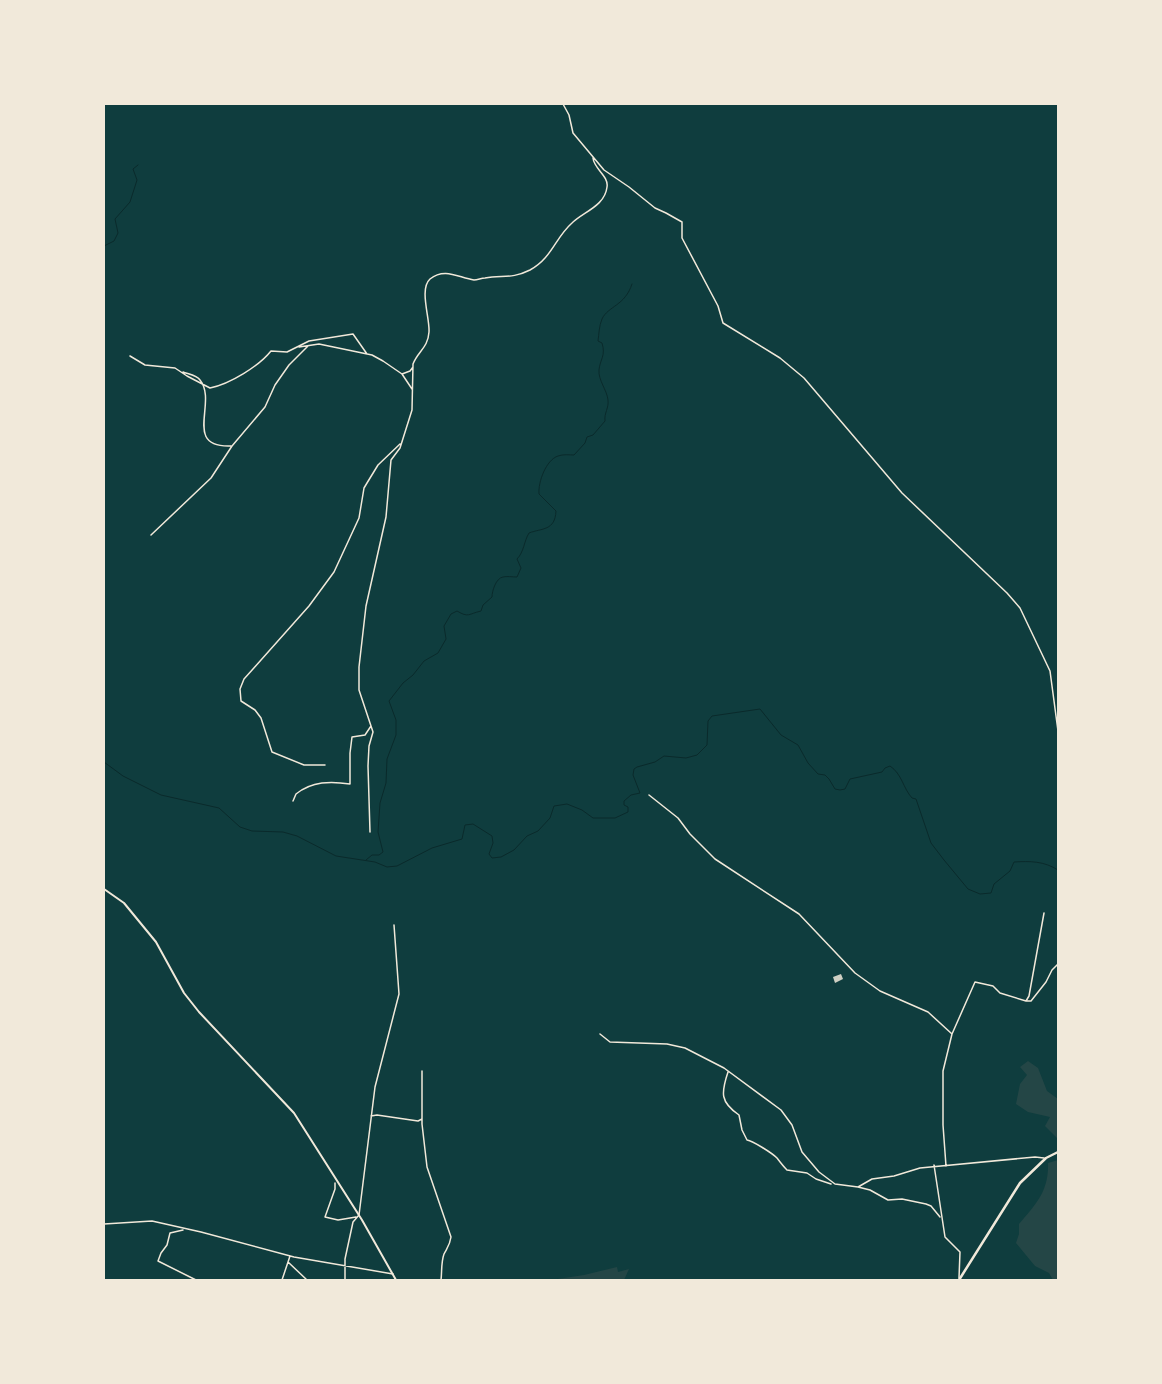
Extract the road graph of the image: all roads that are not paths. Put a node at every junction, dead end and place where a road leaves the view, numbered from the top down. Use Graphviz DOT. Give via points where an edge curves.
graph roads {
  1 [pos="563,104"];
  2 [pos="594,158"];
  3 [pos="308,346"];
  4 [pos="297,347"];
  5 [pos="367,354"];
  6 [pos="130,356"];
  7 [pos="413,367"];
  8 [pos="402,374"];
  9 [pos="202,384"];
  10 [pos="412,390"];
  11 [pos="402,443"];
  12 [pos="232,446"];
  13 [pos="151,535"];
  14 [pos="371,725"];
  15 [pos="1058,731"];
  16 [pos="1058,764"];
  17 [pos="325,765"];
  18 [pos="1058,775"];
  19 [pos="649,795"];
  20 [pos="293,801"];
  21 [pos="370,832"];
  22 [pos="104,889"];
  23 [pos="1044,913"];
  24 [pos="394,925"];
  25 [pos="1058,964"];
  26 [pos="1026,1001"];
  27 [pos="600,1034"];
  28 [pos="952,1034"];
  29 [pos="422,1071"];
  30 [pos="728,1072"];
  31 [pos="371,1116"];
  32 [pos="422,1119"];
  33 [pos="1058,1152"];
  34 [pos="1046,1158"];
  35 [pos="934,1165"];
  36 [pos="946,1166"];
  37 [pos="335,1183"];
  38 [pos="830,1184"];
  39 [pos="858,1187"];
  40 [pos="358,1216"];
  41 [pos="942,1219"];
  42 [pos="104,1224"];
  43 [pos="185,1230"];
  44 [pos="290,1256"];
  45 [pos="288,1262"];
  46 [pos="344,1266"];
  47 [pos="393,1274"];
  48 [pos="196,1280"];
  49 [pos="282,1280"];
  50 [pos="307,1280"];
  51 [pos="345,1280"];
  52 [pos="396,1280"];
  53 [pos="441,1280"];
  54 [pos="959,1280"];
  1 -- 2 [label="street" via="569,115 573,133"];
  2 -- 7 [label="street" via="594,163 608,186 605,193 594,208 571,223 553,250 535,267 507,278 477,280 447,273 431,279 426,284 429,335 425,347 415,358"];
  2 -- 15 [label="street" via="611,176 624,183 645,201 682,222 685,246 718,306 723,323 780,358 804,378 902,493 1020,608 1050,671"];
  3 -- 4 [label="street"];
  3 -- 5 [label="street" via="319,344"];
  3 -- 12 [label="street" via="288,365 265,407"];
  4 -- 5 [label="street" via="314,340 353,334"];
  4 -- 9 [label="street" via="287,352 271,351 262,362 247,373 214,387"];
  5 -- 8 [label="street"];
  6 -- 9 [label="street" via="145,365 175,368 198,378"];
  7 -- 8 [label="street"];
  7 -- 10 [label="street"];
  8 -- 10 [label="street"];
  9 -- 12 [label="street" via="205,399 203,428 209,442 213,445"];
  10 -- 11 [label="street" via="412,410"];
  11 -- 14 [label="street" via="391,460 386,516 366,606 359,667 359,690"];
  11 -- 17 [label="street" via="378,465 364,488 359,518 334,572 309,606 244,679 240,689 241,701 255,710 261,718 272,752 294,763"];
  12 -- 13 [label="street" via="211,478"];
  14 -- 20 [label="street" via="365,735 352,737 350,784 333,781 308,787 296,794"];
  14 -- 21 [label="street" via="373,732 368,766"];
  16 -- 18 [label="street"];
  19 -- 28 [label="street" via="678,818 715,859 799,914 855,973 880,990 928,1012"];
  22 -- 40 [label="street" via="124,903 156,942 184,993 199,1012 294,1113"];
  23 -- 26 [label="street"];
  24 -- 31 [label="street" via="399,994 375,1087"];
  25 -- 26 [label="street" via="1031,1001"];
  26 -- 28 [label="street" via="1000,993 993,986 975,982"];
  27 -- 30 [label="street" via="610,1042 667,1044 685,1048"];
  28 -- 36 [label="street" via="943,1070"];
  29 -- 32 [label="street"];
  30 -- 38 [label="street" via="723,1098 728,1108 739,1115 747,1140 757,1143 787,1170 807,1173"];
  30 -- 39 [label="street" via="782,1110 792,1125 802,1152 819,1172 835,1184"];
  31 -- 32 [label="street" via="418,1121"];
  31 -- 40 [label="street"];
  32 -- 53 [label="street" via="426,1168 450,1237 442,1263"];
  33 -- 34 [label="main road"];
  34 -- 36 [label="street"];
  34 -- 54 [label="main road" via="1020,1183"];
  35 -- 36 [label="street"];
  35 -- 39 [label="street" via="872,1179"];
  35 -- 41 [label="street"];
  37 -- 40 [label="street" via="325,1217 338,1220"];
  39 -- 41 [label="street" via="870,1190 888,1200 926,1204"];
  40 -- 46 [label="street" via="353,1222"];
  40 -- 47 [label="street"];
  41 -- 54 [label="street" via="945,1237 960,1252"];
  42 -- 43 [label="street" via="152,1221"];
  43 -- 44 [label="street"];
  43 -- 48 [label="street" via="170,1233 167,1245 158,1260"];
  44 -- 45 [label="street"];
  44 -- 46 [label="street"];
  45 -- 49 [label="street"];
  45 -- 50 [label="street"];
  46 -- 47 [label="street"];
  46 -- 51 [label="street"];
  47 -- 52 [label="street"];
}
